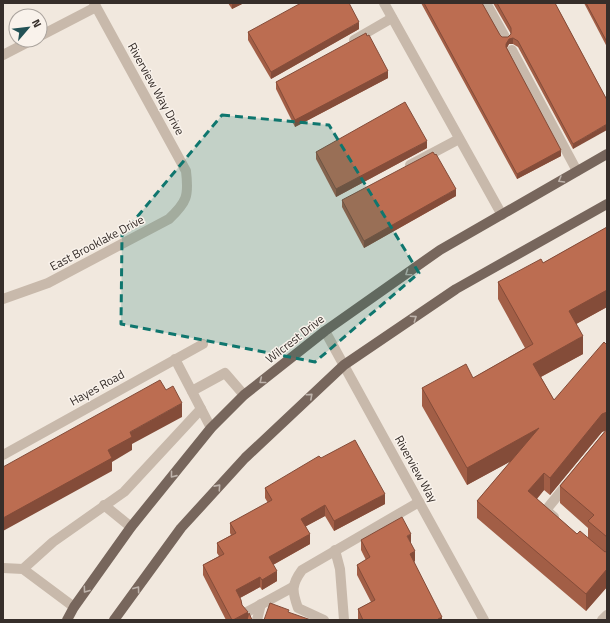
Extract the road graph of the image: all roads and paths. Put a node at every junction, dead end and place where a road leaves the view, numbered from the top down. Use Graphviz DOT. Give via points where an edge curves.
graph roads {
  1 [pos="384,3"];
  2 [pos="486,3"];
  3 [pos="95,5"];
  4 [pos="392,18"];
  5 [pos="48,31"];
  6 [pos="505,37"];
  7 [pos="344,45"];
  8 [pos="17,48"];
  9 [pos="512,50"];
  10 [pos="3,55"];
  11 [pos="459,139"];
  12 [pos="607,154"];
  13 [pos="403,168"];
  14 [pos="577,171"];
  15 [pos="188,190"];
  16 [pos="607,204"];
  17 [pos="502,214"];
  18 [pos="3,299"];
  19 [pos="325,330"];
  20 [pos="203,344"];
  21 [pos="175,359"];
  22 [pos="344,365"];
  23 [pos="192,391"];
  24 [pos="244,395"];
  25 [pos="201,409"];
  26 [pos="211,428"];
  27 [pos="3,454"];
  28 [pos="577,473"];
  29 [pos="418,502"];
  30 [pos="104,505"];
  31 [pos="563,524"];
  32 [pos="132,527"];
  33 [pos="335,550"];
  34 [pos="3,568"];
  35 [pos="23,569"];
  36 [pos="293,587"];
  37 [pos="261,604"];
  38 [pos="74,607"];
  39 [pos="247,612"];
  40 [pos="607,615"];
  41 [pos="67,620"];
  42 [pos="114,620"];
  43 [pos="257,620"];
  44 [pos="324,620"];
  45 [pos="344,620"];
  46 [pos="484,620"];
  47 [pos="602,620"];
  1 -- 4 [label="street"];
  2 -- 6 [label="street"];
  3 -- 5 [label="street"];
  3 -- 15 [label="street, Riverview Way Drive" via="186,171"];
  4 -- 7 [label="street"];
  4 -- 11 [label="street"];
  8 -- 10 [label="street"];
  9 -- 14 [label="street"];
  11 -- 13 [label="street"];
  11 -- 17 [label="street"];
  12 -- 14 [label="main road, Wilcrest Drive"];
  14 -- 17 [label="main road, Wilcrest Drive, one-way"];
  15 -- 18 [label="street, East Brooklake Drive" via="181,208 169,219 48,284"];
  22 -- 16 [label="main road, one-way" via="456,289"];
  17 -- 19 [label="main road, Wilcrest Drive, one-way" via="440,250"];
  19 -- 22 [label="street, Riverview Way"];
  19 -- 24 [label="main road, Wilcrest Drive, one-way"];
  20 -- 21 [label="street, Hayes Road"];
  21 -- 23 [label="street"];
  21 -- 27 [label="street, Hayes Road"];
  22 -- 29 [label="street, Riverview Way"];
  42 -- 22 [label="main road, one-way" via="181,528 245,458"];
  23 -- 24 [label="street" via="225,372"];
  23 -- 25 [label="street"];
  24 -- 26 [label="main road, Wilcrest Drive"];
  25 -- 26 [label="street"];
  25 -- 30 [label="street" via="124,492"];
  26 -- 32 [label="main road, Wilcrest Drive, one-way"];
  28 -- 31 [label="street" via="546,510"];
  29 -- 33 [label="street"];
  29 -- 46 [label="street, Riverview Way"];
  30 -- 32 [label="street"];
  30 -- 35 [label="street" via="53,542"];
  32 -- 38 [label="main road, Wilcrest Drive, one-way"];
  33 -- 36 [label="street" via="302,570 294,580"];
  33 -- 45 [label="street" via="340,569"];
  34 -- 35 [label="street"];
  35 -- 38 [label="street"];
  36 -- 37 [label="street"];
  36 -- 44 [label="street" via="298,608"];
  37 -- 39 [label="street"];
  37 -- 43 [label="street"];
  38 -- 41 [label="main road, Wilcrest Drive"];
  40 -- 47 [label="street"];
}
